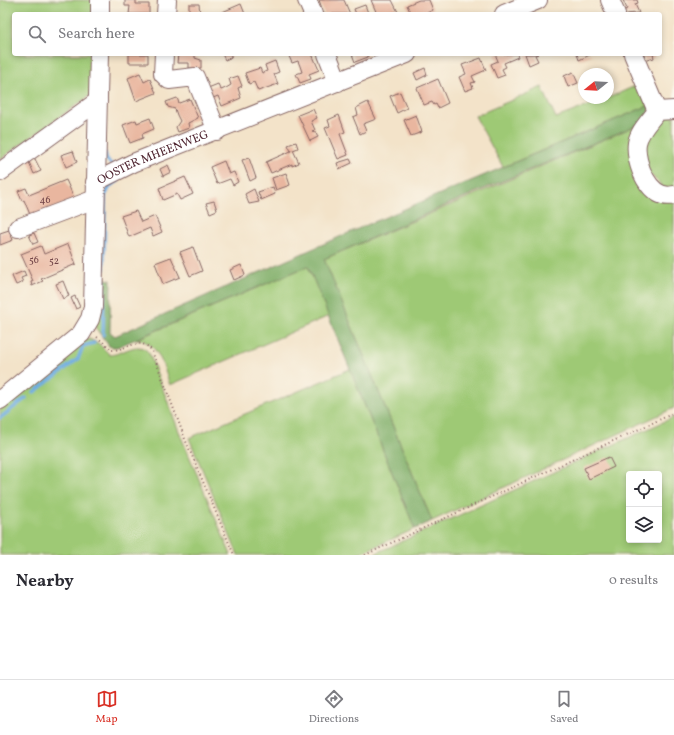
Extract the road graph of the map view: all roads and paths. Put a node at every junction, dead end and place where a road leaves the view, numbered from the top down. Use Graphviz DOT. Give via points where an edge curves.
graph roads {
  1 [pos="100,0"];
  2 [pos="167,0"];
  3 [pos="307,0"];
  4 [pos="538,0"];
  5 [pos="610,0"];
  6 [pos="520,3"];
  7 [pos="100,12"];
  8 [pos="166,12"];
  9 [pos="312,12"];
  10 [pos="507,12"];
  11 [pos="615,12"];
  12 [pos="99,56"];
  13 [pos="164,56"];
  14 [pos="328,56"];
  15 [pos="402,56"];
  16 [pos="634,56"];
  17 [pos="338,82"];
  18 [pos="98,101"];
  19 [pos="665,111"];
  20 [pos="218,131"];
  21 [pos="0,172"];
  22 [pos="95,191"];
  23 [pos="674,195"];
  24 [pos="18,228"];
  25 [pos="86,327"];
  26 [pos="0,400"];
  27 [pos="674,413"];
  28 [pos="234,555"];
  29 [pos="365,555"];
  1 -- 7 [label="street"];
  2 -- 8 [label="street"];
  3 -- 9 [label="street"];
  4 -- 6 [label="street"];
  5 -- 11 [label="street"];
  6 -- 10 [label="street"];
  12 -- 18 [label="street"];
  13 -- 20 [label="street" via="163,74 169,80 195,78"];
  14 -- 17 [label="street"];
  15 -- 17 [label="street, OOSTER MHEENWEG"];
  16 -- 19 [label="street"];
  17 -- 20 [label="street, OOSTER MHEENWEG"];
  18 -- 21 [label="street"];
  18 -- 22 [label="street"];
  19 -- 23 [label="street" via="640,135 637,153 645,177 652,188 662,195"];
  20 -- 22 [label="street, OOSTER MHEENWEG" via="133,163"];
  22 -- 24 [label="street"];
  22 -- 25 [label="street, OOSTER MHEENWEG" via="93,307"];
  25 -- 26 [label="street, OOSTER MHEENWEG" via="81,334"];
  25 -- 28 [label="path" via="109,349 118,350 138,343 146,345 152,351 185,439"];
  27 -- 29 [label="path"];
}
